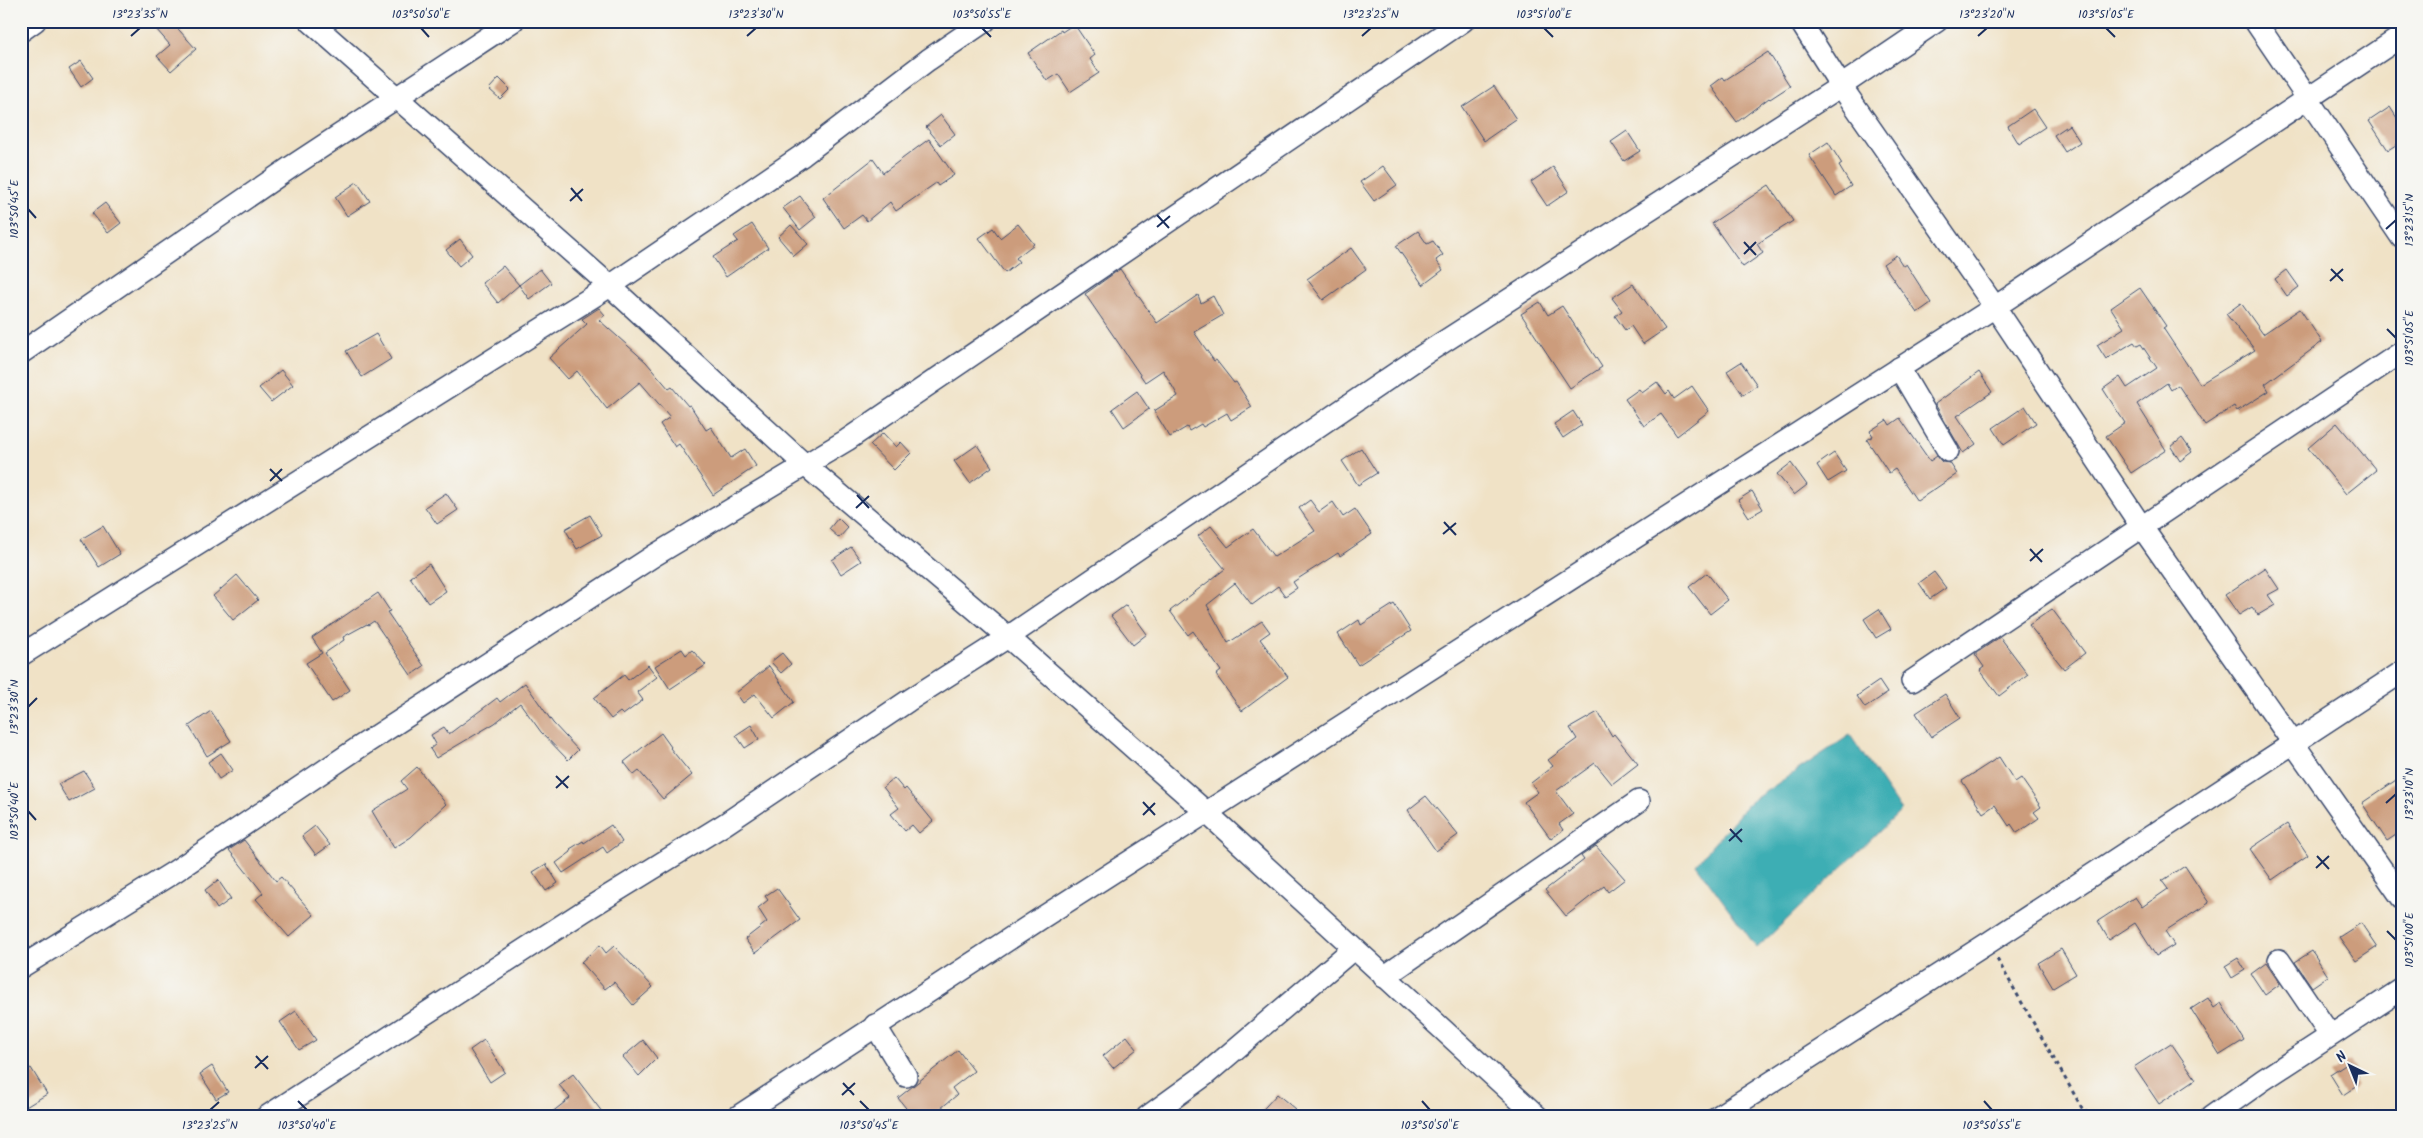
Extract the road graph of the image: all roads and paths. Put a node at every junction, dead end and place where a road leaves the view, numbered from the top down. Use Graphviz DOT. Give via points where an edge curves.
graph roads {
  1 [pos="35,21"];
  2 [pos="310,21"];
  3 [pos="513,21"];
  4 [pos="985,21"];
  5 [pos="1463,21"];
  6 [pos="1800,21"];
  7 [pos="1937,21"];
  8 [pos="2255,21"];
  9 [pos="21,30"];
  10 [pos="2402,36"];
  11 [pos="1841,86"];
  12 [pos="398,98"];
  13 [pos="2307,98"];
  14 [pos="2402,238"];
  15 [pos="610,286"];
  16 [pos="1995,307"];
  17 [pos="2402,352"];
  18 [pos="21,353"];
  19 [pos="1899,368"];
  20 [pos="1948,451"];
  21 [pos="805,466"];
  22 [pos="2141,526"];
  23 [pos="1008,637"];
  24 [pos="21,655"];
  25 [pos="2402,672"];
  26 [pos="1912,681"];
  27 [pos="2292,743"];
  28 [pos="1638,801"];
  29 [pos="1206,812"];
  30 [pos="2402,898"];
  31 [pos="1988,943"];
  32 [pos="1353,949"];
  33 [pos="2279,960"];
  34 [pos="21,967"];
  35 [pos="1384,977"];
  36 [pos="2402,989"];
  37 [pos="875,1025"];
  38 [pos="2330,1035"];
  39 [pos="906,1076"];
  40 [pos="266,1117"];
  41 [pos="737,1117"];
  42 [pos="1147,1117"];
  43 [pos="1538,1117"];
  44 [pos="1717,1117"];
  45 [pos="2091,1117"];
  46 [pos="2211,1117"];
  1 -- 9 [label="street"];
  2 -- 12 [label="street"];
  3 -- 12 [label="street"];
  4 -- 15 [label="street" via="803,155"];
  5 -- 21 [label="street"];
  6 -- 11 [label="street"];
  7 -- 11 [label="street"];
  8 -- 13 [label="street"];
  10 -- 13 [label="street"];
  11 -- 16 [label="street"];
  11 -- 23 [label="street" via="1420,357"];
  12 -- 15 [label="street"];
  12 -- 18 [label="street"];
  13 -- 14 [label="street"];
  13 -- 16 [label="street"];
  15 -- 21 [label="street"];
  15 -- 24 [label="street"];
  16 -- 19 [label="street"];
  16 -- 22 [label="street"];
  17 -- 22 [label="street"];
  19 -- 20 [label="street"];
  19 -- 29 [label="street"];
  21 -- 23 [label="street"];
  21 -- 34 [label="street" via="655,555 174,872"];
  22 -- 26 [label="street"];
  22 -- 27 [label="street"];
  23 -- 29 [label="street"];
  23 -- 40 [label="street" via="725,824 584,911"];
  25 -- 27 [label="street"];
  27 -- 30 [label="street"];
  27 -- 31 [label="street"];
  28 -- 35 [label="street"];
  29 -- 32 [label="street"];
  29 -- 37 [label="street"];
  31 -- 44 [label="street"];
  31 -- 45 [label="path" via="2082,1108"];
  32 -- 35 [label="street"];
  32 -- 42 [label="street" via="1205,1075"];
  33 -- 38 [label="street"];
  35 -- 43 [label="street"];
  36 -- 38 [label="street"];
  37 -- 39 [label="street"];
  37 -- 41 [label="street"];
  38 -- 46 [label="street"];
}
